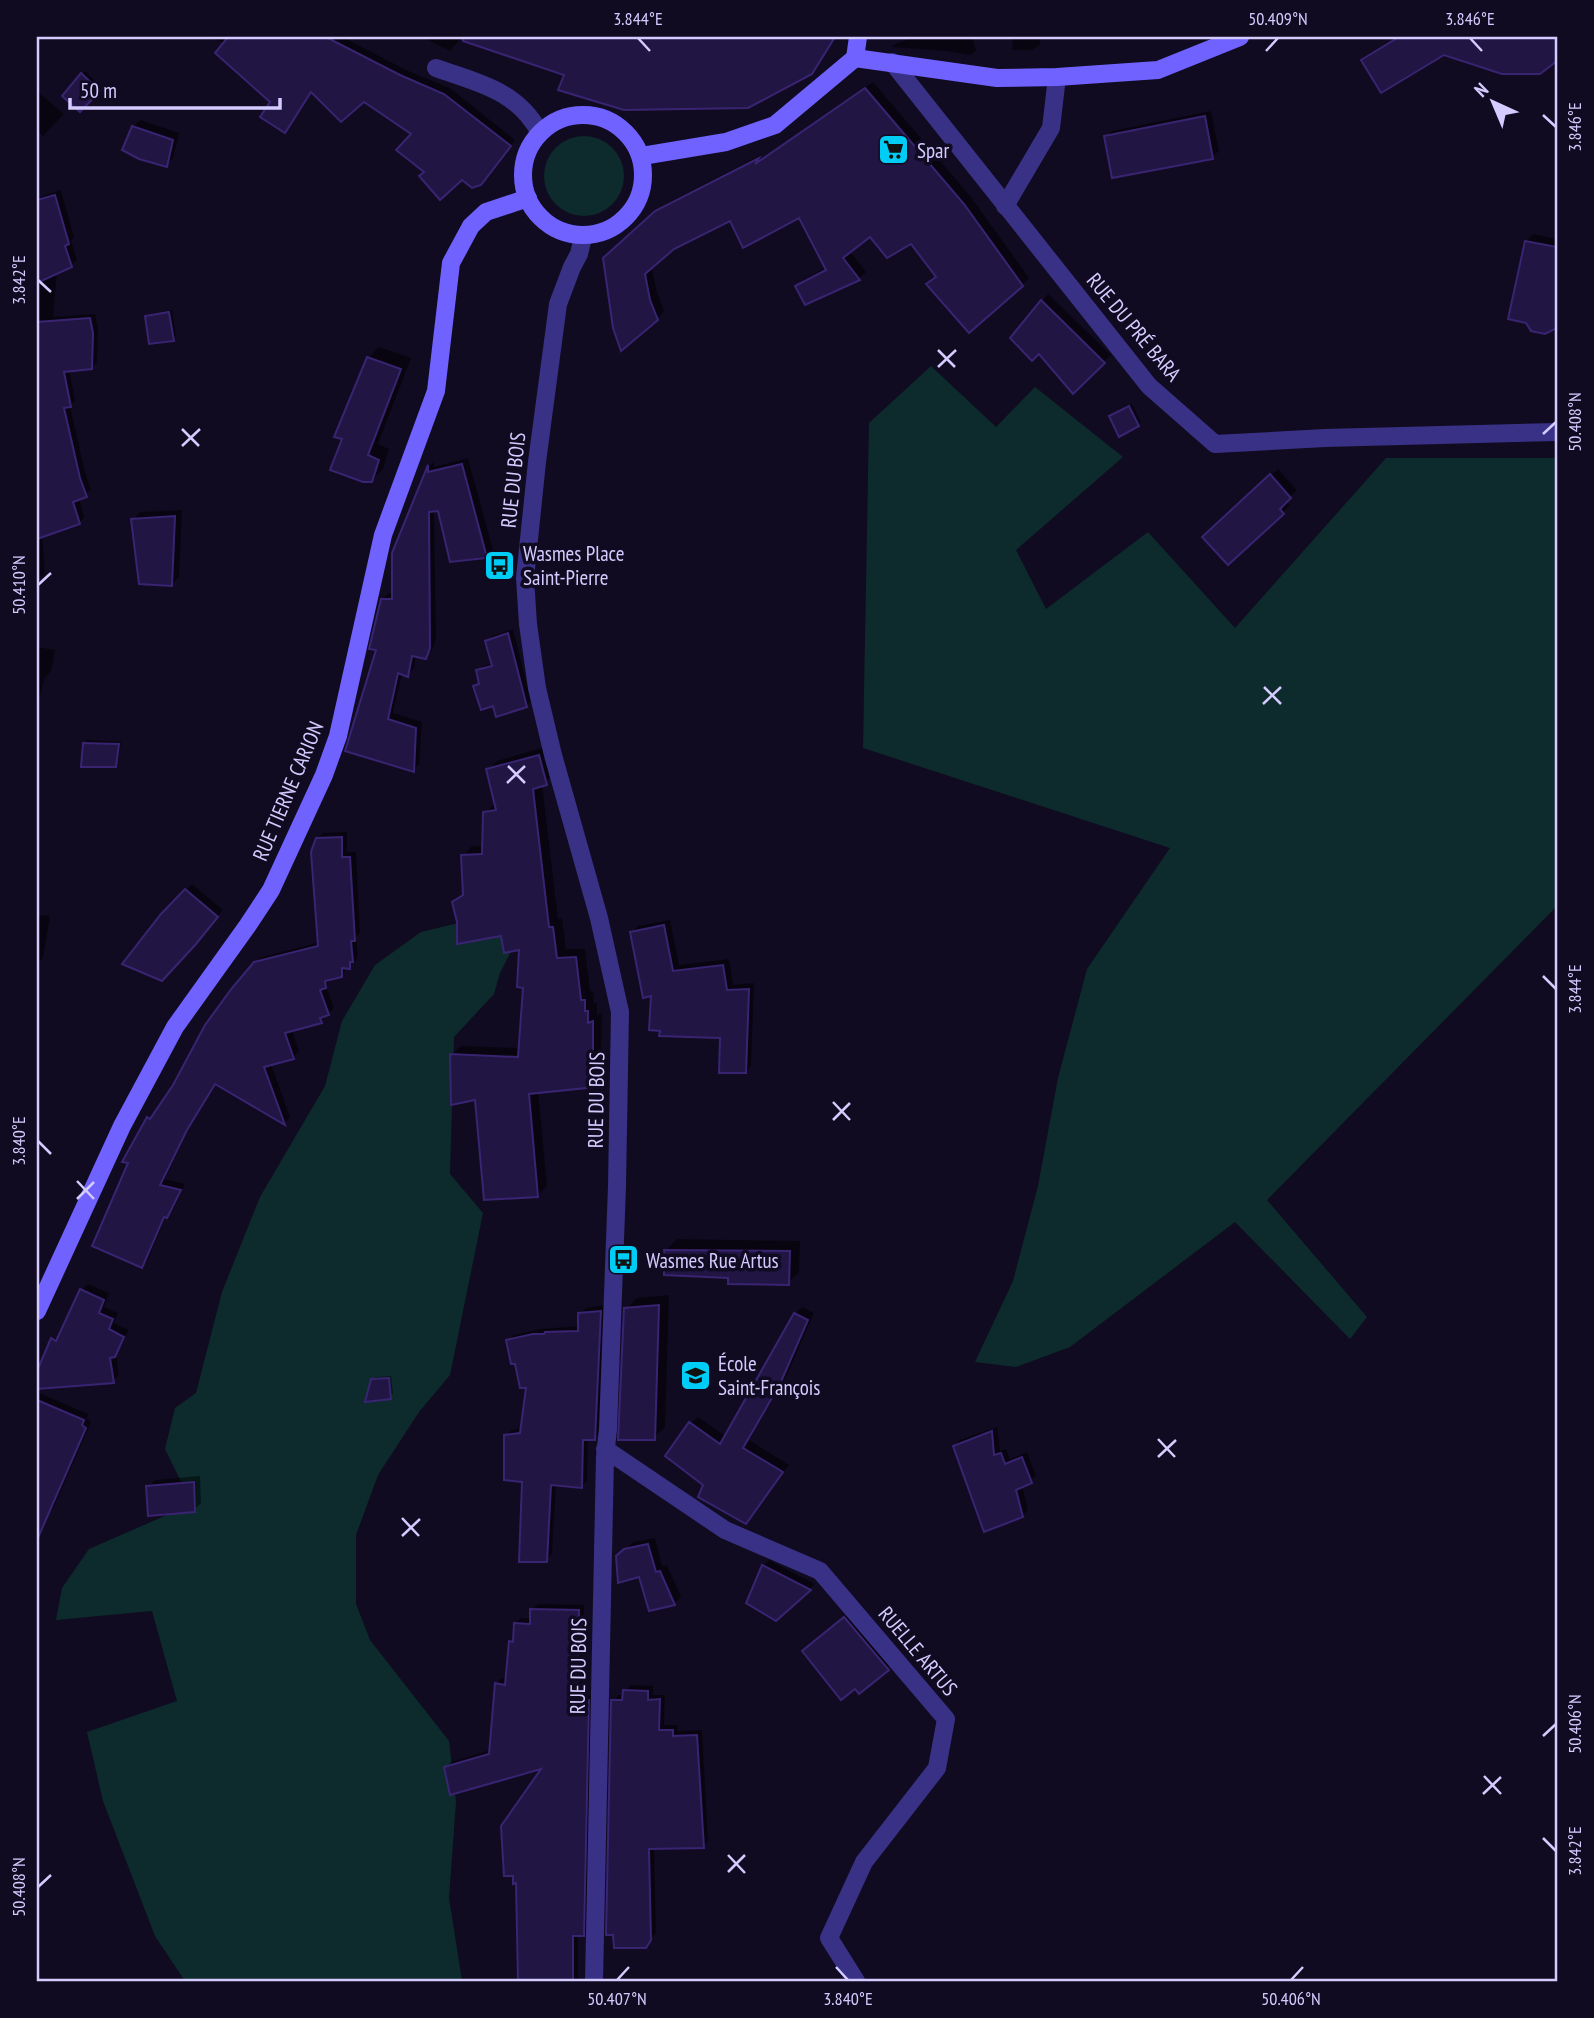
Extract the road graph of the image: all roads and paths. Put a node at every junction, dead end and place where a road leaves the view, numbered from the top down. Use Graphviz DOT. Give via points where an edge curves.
graph roads {
  1 [pos="858,37"];
  2 [pos="1240,37"];
  3 [pos="855,58"];
  4 [pos="892,61"];
  5 [pos="436,68"];
  6 [pos="1057,77"];
  7 [pos="540,133"];
  8 [pos="642,156"];
  9 [pos="527,198"];
  10 [pos="1005,206"];
  11 [pos="583,237"];
  12 [pos="1557,432"];
  13 [pos="37,1311"];
  14 [pos="605,1449"];
  15 [pos="594,1981"];
  16 [pos="856,1981"];
  1 -- 3 [label="street"];
  2 -- 6 [label="street" via="1158,70"];
  3 -- 4 [label="street"];
  3 -- 8 [label="street" via="775,125 726,142"];
  4 -- 6 [label="street" via="997,78"];
  4 -- 10 [label="street, RUE DU PRÉ BARA"];
  5 -- 7 [label="street" via="495,88 524,110"];
  6 -- 10 [label="street" via="1051,128"];
  7 -- 8 [label="street" via="556,121 577,115 598,117 618,126"];
  7 -- 9 [label="street" via="523,166"];
  8 -- 11 [label="street" via="643,178 633,209 607,231"];
  9 -- 11 [label="street" via="549,225"];
  9 -- 13 [label="street, RUE TIERNE CARION" via="486,212 471,226 451,263 436,391 383,536 338,736 324,775 271,890 175,1027 121,1126"];
  10 -- 12 [label="street, RUE DU PRÉ BARA" via="1149,386 1215,444"];
  11 -- 14 [label="street, RUE DU BOIS" via="558,304 526,578 537,688 620,1012"];
  14 -- 15 [label="street, RUE DU BOIS"];
  14 -- 16 [label="street, RUELLE ARTUS" via="725,1530 820,1571 946,1720 937,1768 864,1862 829,1938"];
}
